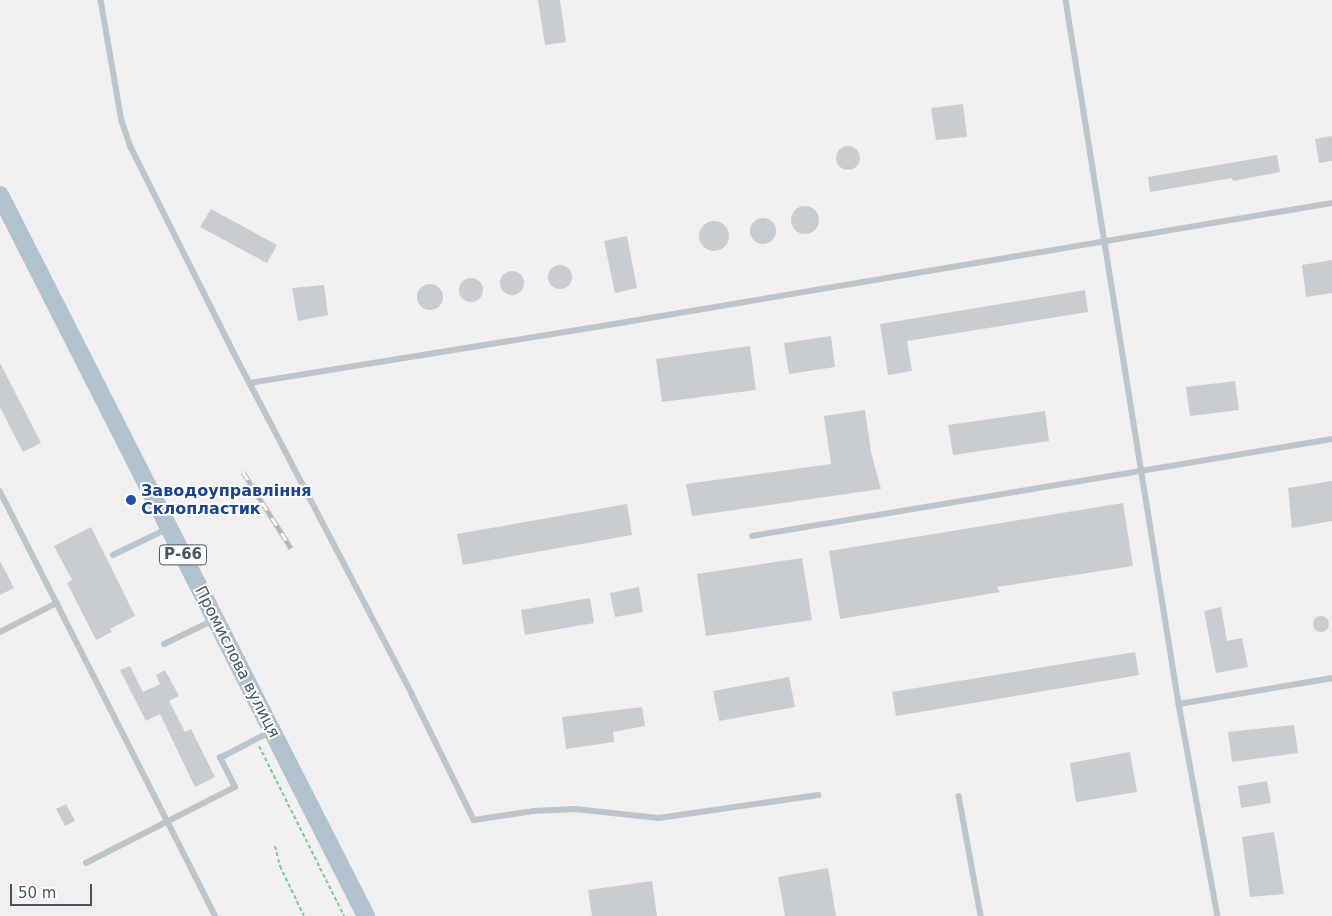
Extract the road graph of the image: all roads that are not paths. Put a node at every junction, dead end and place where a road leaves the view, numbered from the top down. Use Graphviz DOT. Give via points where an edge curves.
graph roads {
  1 [pos="101,0"];
  2 [pos="1066,0"];
  3 [pos="0,195"];
  4 [pos="1332,204"];
  5 [pos="1104,241"];
  6 [pos="250,383"];
  7 [pos="1332,439"];
  8 [pos="1140,470"];
  9 [pos="0,491"];
  10 [pos="169,528"];
  11 [pos="752,536"];
  12 [pos="113,555"];
  13 [pos="57,603"];
  14 [pos="216,619"];
  15 [pos="0,632"];
  16 [pos="164,644"];
  17 [pos="1332,678"];
  18 [pos="1179,704"];
  19 [pos="272,731"];
  20 [pos="818,795"];
  21 [pos="958,796"];
  22 [pos="168,821"];
  23 [pos="86,863"];
  24 [pos="216,916"];
  25 [pos="366,916"];
  26 [pos="981,916"];
  27 [pos="1218,916"];
  1 -- 6 [label="lane" via="122,121 131,147"];
  2 -- 5 [label="lane"];
  3 -- 10 [label="main road, Промислова вулиця / Р-66"];
  4 -- 5 [label="lane"];
  5 -- 6 [label="lane"];
  5 -- 8 [label="lane"];
  6 -- 20 [label="lane" via="474,820 575,809 659,818"];
  7 -- 8 [label="lane"];
  8 -- 11 [label="lane"];
  8 -- 18 [label="lane"];
  9 -- 13 [label="lane"];
  10 -- 12 [label="lane"];
  10 -- 14 [label="main road, Промислова вулиця / Р-66"];
  13 -- 15 [label="lane"];
  13 -- 22 [label="lane"];
  14 -- 16 [label="lane"];
  14 -- 19 [label="main road, Промислова вулиця / Р-66"];
  17 -- 18 [label="lane"];
  18 -- 27 [label="lane"];
  19 -- 22 [label="lane" via="220,758 235,787"];
  19 -- 25 [label="main road, Промислова вулиця / Р-66"];
  21 -- 26 [label="lane"];
  22 -- 23 [label="lane"];
  22 -- 24 [label="lane"];
}
